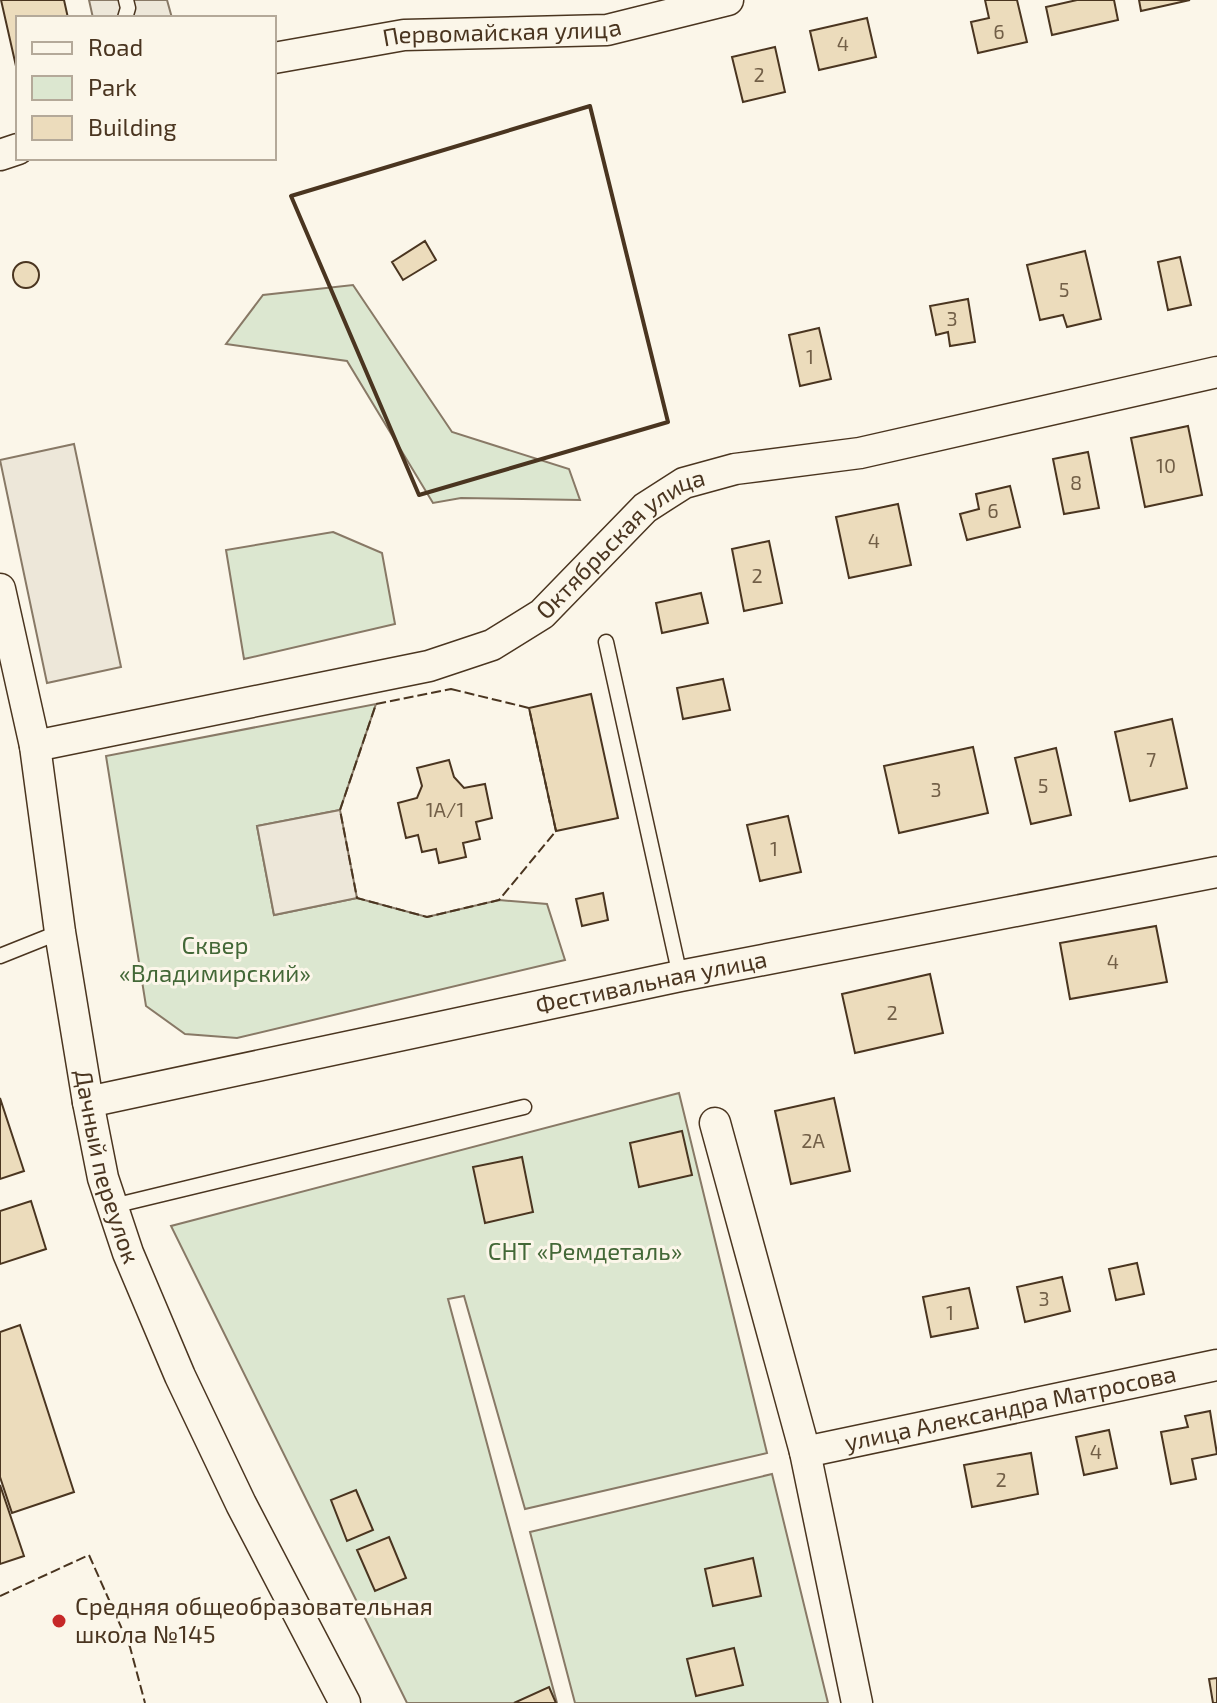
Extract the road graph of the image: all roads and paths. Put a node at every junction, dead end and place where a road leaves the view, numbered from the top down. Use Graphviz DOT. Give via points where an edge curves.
graph roads {
  1 [pos="728,0"];
  2 [pos="276,58"];
  3 [pos="1217,372"];
  4 [pos="0,589"];
  5 [pos="606,642"];
  6 [pos="35,746"];
  7 [pos="1217,872"];
  8 [pos="60,932"];
  9 [pos="0,956"];
  10 [pos="680,976"];
  11 [pos="88,1102"];
  12 [pos="524,1107"];
  13 [pos="715,1123"];
  14 [pos="113,1206"];
  15 [pos="1217,1365"];
  16 [pos="805,1452"];
  17 [pos="345,1703"];
  18 [pos="857,1703"];
  1 -- 2 [label="street, Первомайская улица" via="607,30 404,35"];
  3 -- 6 [label="street, Октябрьская улица" via="860,453 735,469 684,483 645,508 542,614 492,645 429,666"];
  4 -- 6 [label="street, Дачный переулок"];
  5 -- 10 [label="lane"];
  6 -- 8 [label="street, Дачный переулок"];
  7 -- 10 [label="street, Фестивальная улица"];
  8 -- 9 [label="lane"];
  8 -- 11 [label="street, Дачный переулок"];
  10 -- 11 [label="street, Фестивальная улица"];
  11 -- 14 [label="street, Дачный переулок"];
  12 -- 14 [label="lane"];
  13 -- 16 [label="street"];
  14 -- 17 [label="street, Дачный переулок" via="180,1376"];
  15 -- 16 [label="street, улица Александра Матросова"];
  16 -- 18 [label="street"];
}
